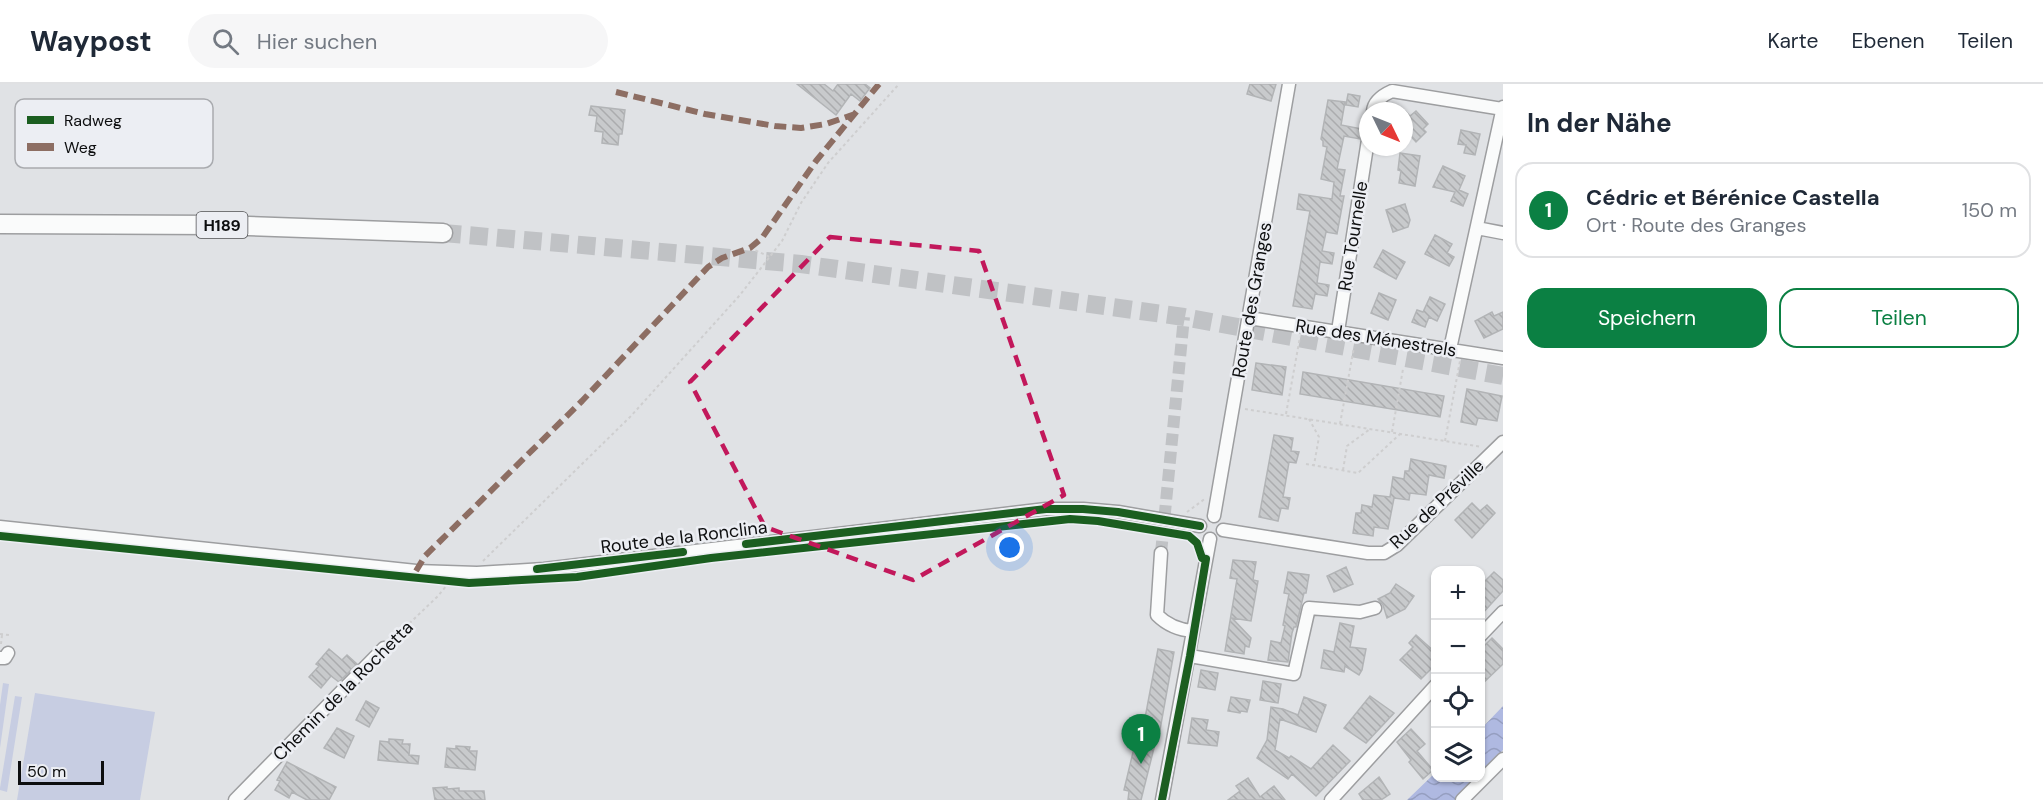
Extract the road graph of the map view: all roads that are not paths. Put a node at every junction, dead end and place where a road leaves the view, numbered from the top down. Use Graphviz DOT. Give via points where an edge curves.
graph roads {
  1 [pos="1289,84"];
  2 [pos="1377,102"];
  3 [pos="1503,108"];
  4 [pos="1365,156"];
  5 [pos="0,224"];
  6 [pos="1477,228"];
  7 [pos="443,233"];
  8 [pos="1503,233"];
  9 [pos="1250,318"];
  10 [pos="1338,331"];
  11 [pos="1450,349"];
  12 [pos="1503,358"];
  13 [pos="1503,442"];
  14 [pos="1214,516"];
  15 [pos="1200,526"];
  16 [pos="0,527"];
  17 [pos="1223,530"];
  18 [pos="1210,539"];
  19 [pos="1161,553"];
  20 [pos="1375,608"];
  21 [pos="1503,612"];
  22 [pos="1193,631"];
  23 [pos="1485,631"];
  24 [pos="384,648"];
  25 [pos="1190,656"];
  26 [pos="1431,690"];
  27 [pos="1503,759"];
  28 [pos="1464,799"];
  29 [pos="235,800"];
  30 [pos="1162,800"];
  31 [pos="1331,800"];
  1 -- 9 [label="street, Route des Granges"];
  2 -- 3 [label="street" via="1392,91"];
  3 -- 6 [label="street"];
  4 -- 10 [label="street, Rue Tournelle"];
  5 -- 7 [label="highway, H189" via="218,225"];
  6 -- 8 [label="street"];
  6 -- 11 [label="street"];
  9 -- 10 [label="street, Rue des Ménestrels"];
  9 -- 14 [label="street, Route des Granges"];
  10 -- 11 [label="street, Rue des Ménestrels"];
  11 -- 12 [label="street, Rue des Ménestrels"];
  13 -- 17 [label="street, Rue de Préville" via="1396,546 1384,553 1368,554"];
  14 -- 15 [label="street" via="1204,518"];
  14 -- 17 [label="street" via="1221,521"];
  15 -- 16 [label="street, Route de la Ronclina" via="1118,512 1046,509 544,569 477,573 416,571"];
  15 -- 18 [label="street" via="1202,535"];
  17 -- 18 [label="street" via="1217,538"];
  18 -- 22 [label="street"];
  19 -- 22 [label="street" via="1157,615 1178,629"];
  20 -- 25 [label="street" via="1360,612 1309,608 1294,674"];
  21 -- 23 [label="street"];
  22 -- 25 [label="street"];
  24 -- 29 [label="street, Chemin de la Rochetta"];
  25 -- 30 [label="street"];
  26 -- 31 [label="street"];
  27 -- 28 [label="street"];
}
